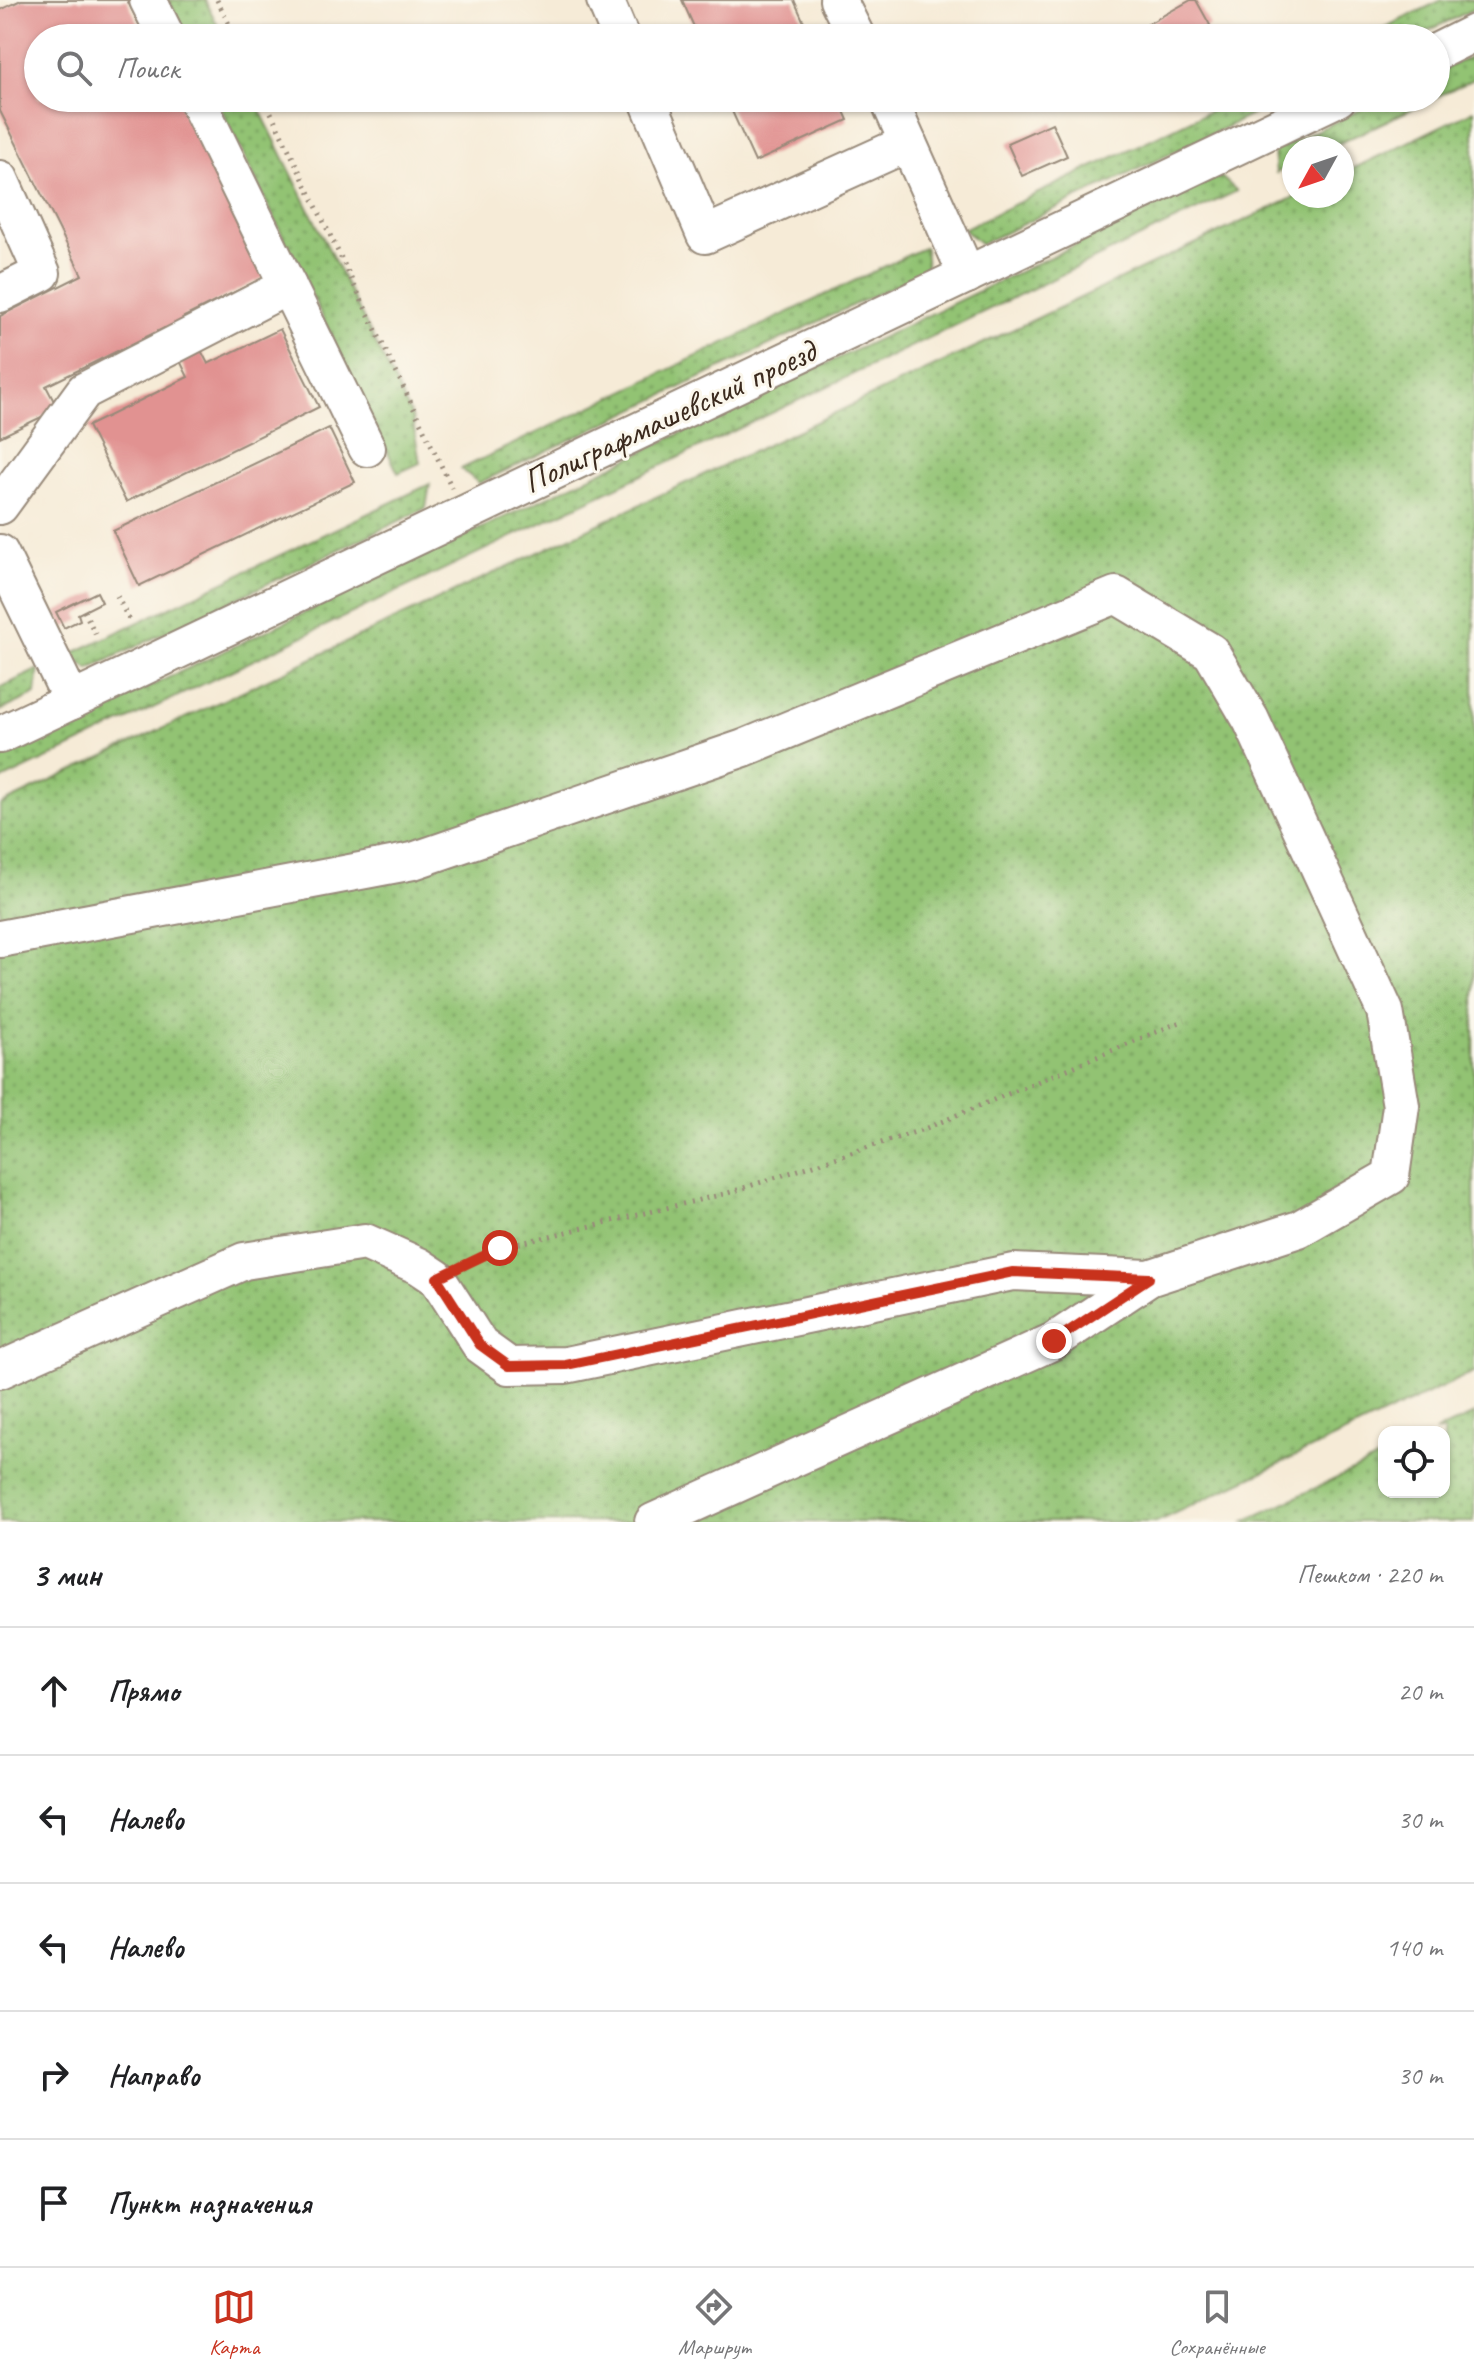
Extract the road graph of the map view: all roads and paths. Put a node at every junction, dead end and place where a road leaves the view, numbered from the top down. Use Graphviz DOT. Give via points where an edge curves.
graph roads {
  1 [pos="148,0"];
  2 [pos="217,0"];
  3 [pos="605,0"];
  4 [pos="838,0"];
  5 [pos="160,24"];
  6 [pos="229,24"];
  7 [pos="615,24"];
  8 [pos="850,24"];
  9 [pos="1474,33"];
  10 [pos="1450,45"];
  11 [pos="203,112"];
  12 [pos="271,112"];
  13 [pos="653,112"];
  14 [pos="894,112"];
  15 [pos="1309,112"];
  16 [pos="908,143"];
  17 [pos="0,179"];
  18 [pos="967,275"];
  19 [pos="288,286"];
  20 [pos="0,294"];
  21 [pos="367,448"];
  22 [pos="0,506"];
  23 [pos="464,514"];
  24 [pos="0,553"];
  25 [pos="117,596"];
  26 [pos="84,611"];
  27 [pos="129,620"];
  28 [pos="96,635"];
  29 [pos="72,701"];
  30 [pos="0,735"];
  31 [pos="0,939"];
  32 [pos="1185,1020"];
  33 [pos="437,1278"];
  34 [pos="1149,1278"];
  35 [pos="0,1370"];
  36 [pos="653,1522"];
  1 -- 5 [label="street"];
  2 -- 6 [label="path"];
  3 -- 7 [label="street"];
  4 -- 8 [label="street"];
  9 -- 10 [label="street"];
  11 -- 19 [label="street"];
  12 -- 23 [label="path"];
  13 -- 16 [label="street" via="705,235"];
  14 -- 16 [label="street"];
  15 -- 18 [label="street, Полиграфмашевский проезд"];
  16 -- 18 [label="street"];
  17 -- 20 [label="street" via="42,273"];
  18 -- 23 [label="street, Полиграфмашевский проезд"];
  19 -- 21 [label="street"];
  19 -- 22 [label="street" via="84,391"];
  23 -- 29 [label="street, Полиграфмашевский проезд"];
  24 -- 29 [label="street"];
  25 -- 27 [label="path"];
  26 -- 28 [label="path"];
  29 -- 30 [label="street, Полиграфмашевский проезд"];
  31 -- 34 [label="street" via="413,861 744,748 1116,595 1211,652 1251,720 1385,1011 1401,1106 1391,1176 1299,1229"];
  32 -- 33 [label="path" via="924,1129 728,1193 500,1248"];
  33 -- 34 [label="street" via="480,1345 509,1366 566,1365 1013,1272"];
  33 -- 35 [label="street" via="365,1242 244,1261"];
  34 -- 36 [label="street" via="1054,1341"];
}
